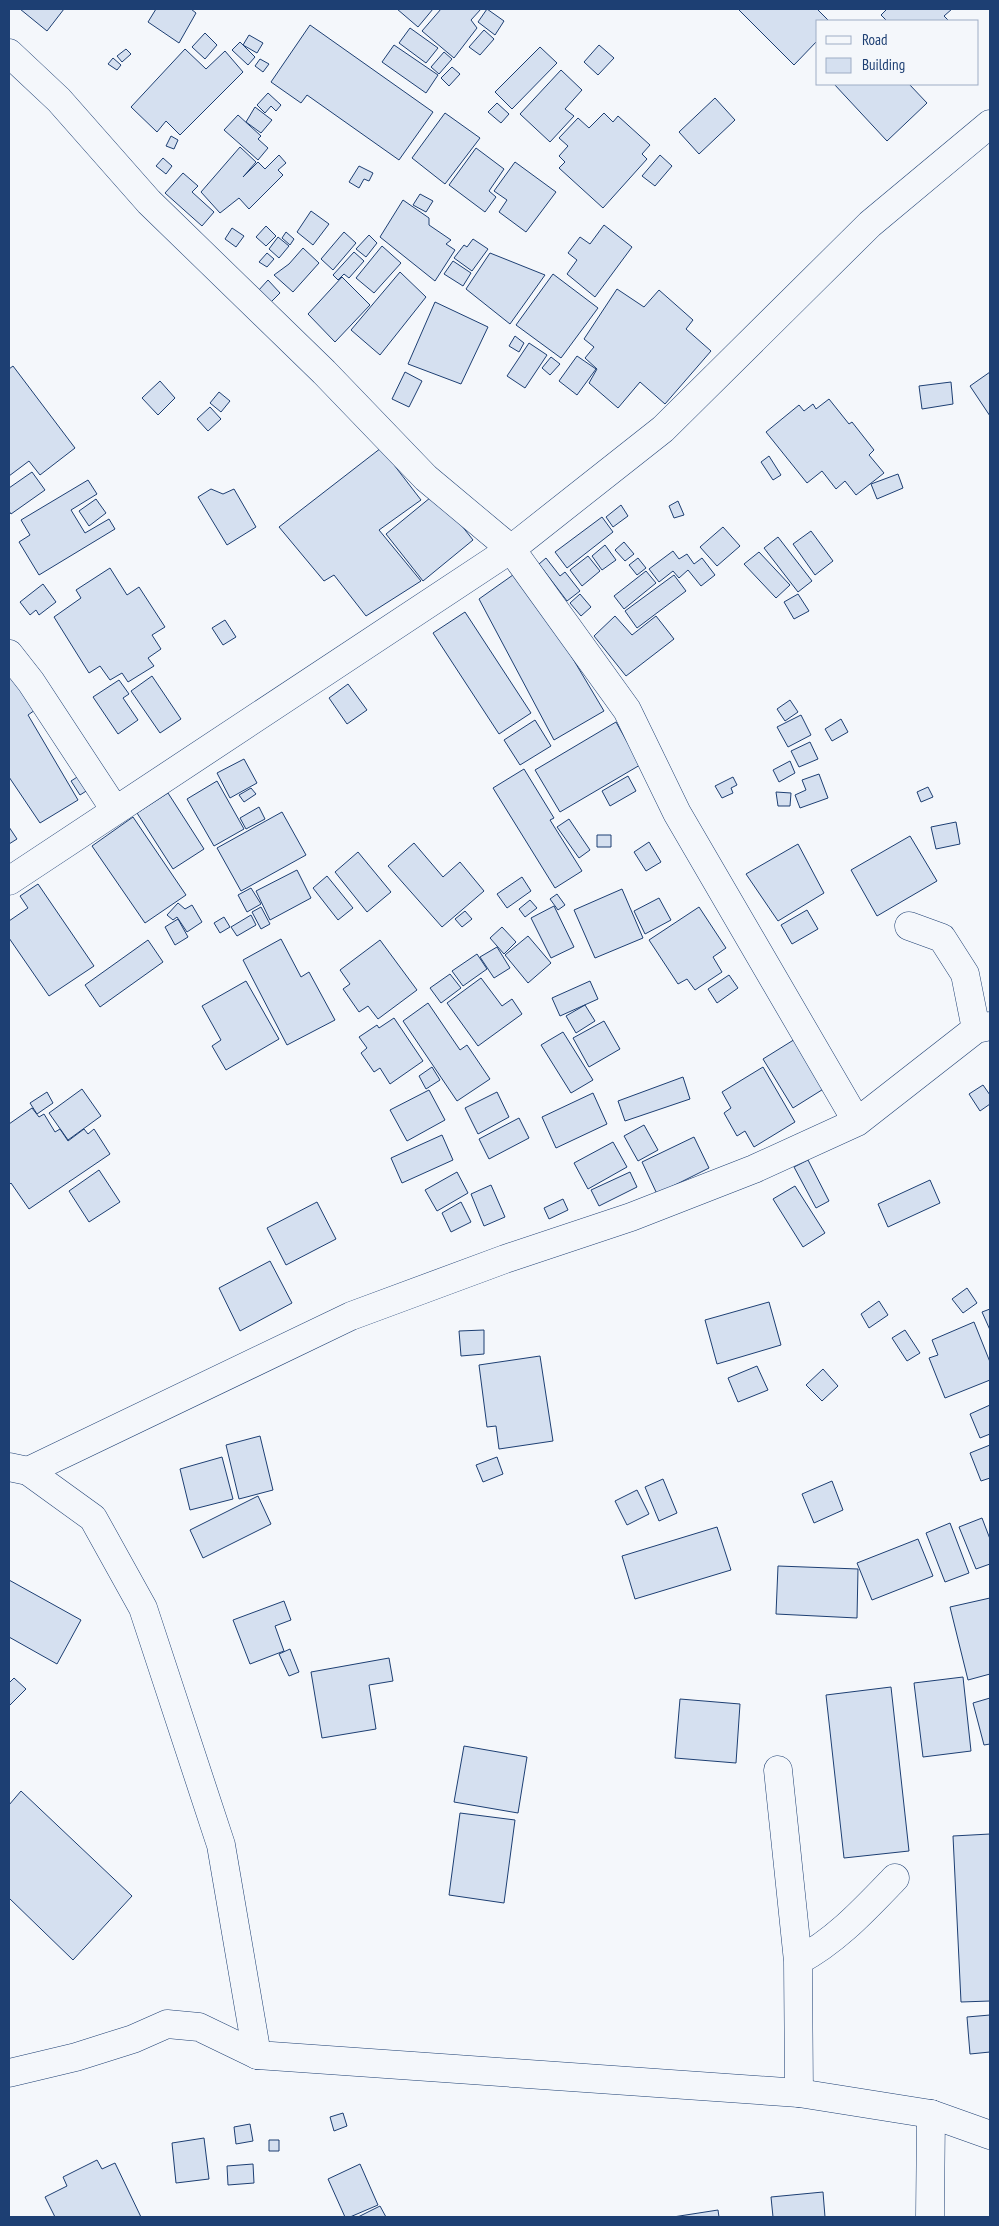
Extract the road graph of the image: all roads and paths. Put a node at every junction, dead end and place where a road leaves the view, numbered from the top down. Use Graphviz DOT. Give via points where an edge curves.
graph roads {
  1 [pos="9,53"];
  2 [pos="990,124"];
  3 [pos="511,549"];
  4 [pos="9,654"];
  5 [pos="115,810"];
  6 [pos="9,881"];
  7 [pos="910,926"];
  8 [pos="983,1028"];
  9 [pos="857,1122"];
  10 [pos="18,1469"];
  11 [pos="778,1770"];
  12 [pos="895,1878"];
  13 [pos="798,1961"];
  14 [pos="257,2055"];
  15 [pos="9,2073"];
  16 [pos="799,2093"];
  17 [pos="931,2114"];
  18 [pos="990,2135"];
  19 [pos="930,2217"];
  1 -- 3 [label="street" via="59,100 149,202 324,372 426,478"];
  2 -- 3 [label="street" via="870,224 663,429"];
  3 -- 5 [label="street"];
  3 -- 9 [label="street" via="627,710 677,812"];
  4 -- 5 [label="street"];
  5 -- 6 [label="street"];
  7 -- 8 [label="street" via="942,938 965,974"];
  8 -- 9 [label="street"];
  9 -- 10 [label="street" via="754,1169 649,1210 351,1316"];
  10 -- 14 [label="street" via="93,1518 143,1608 221,1845"];
  11 -- 13 [label="street"];
  12 -- 13 [label="street" via="828,1942"];
  13 -- 16 [label="street"];
  14 -- 15 [label="street" via="199,2027 167,2024 133,2039 76,2057"];
  14 -- 16 [label="street"];
  16 -- 17 [label="street"];
  17 -- 18 [label="street"];
  17 -- 19 [label="street"];
}
